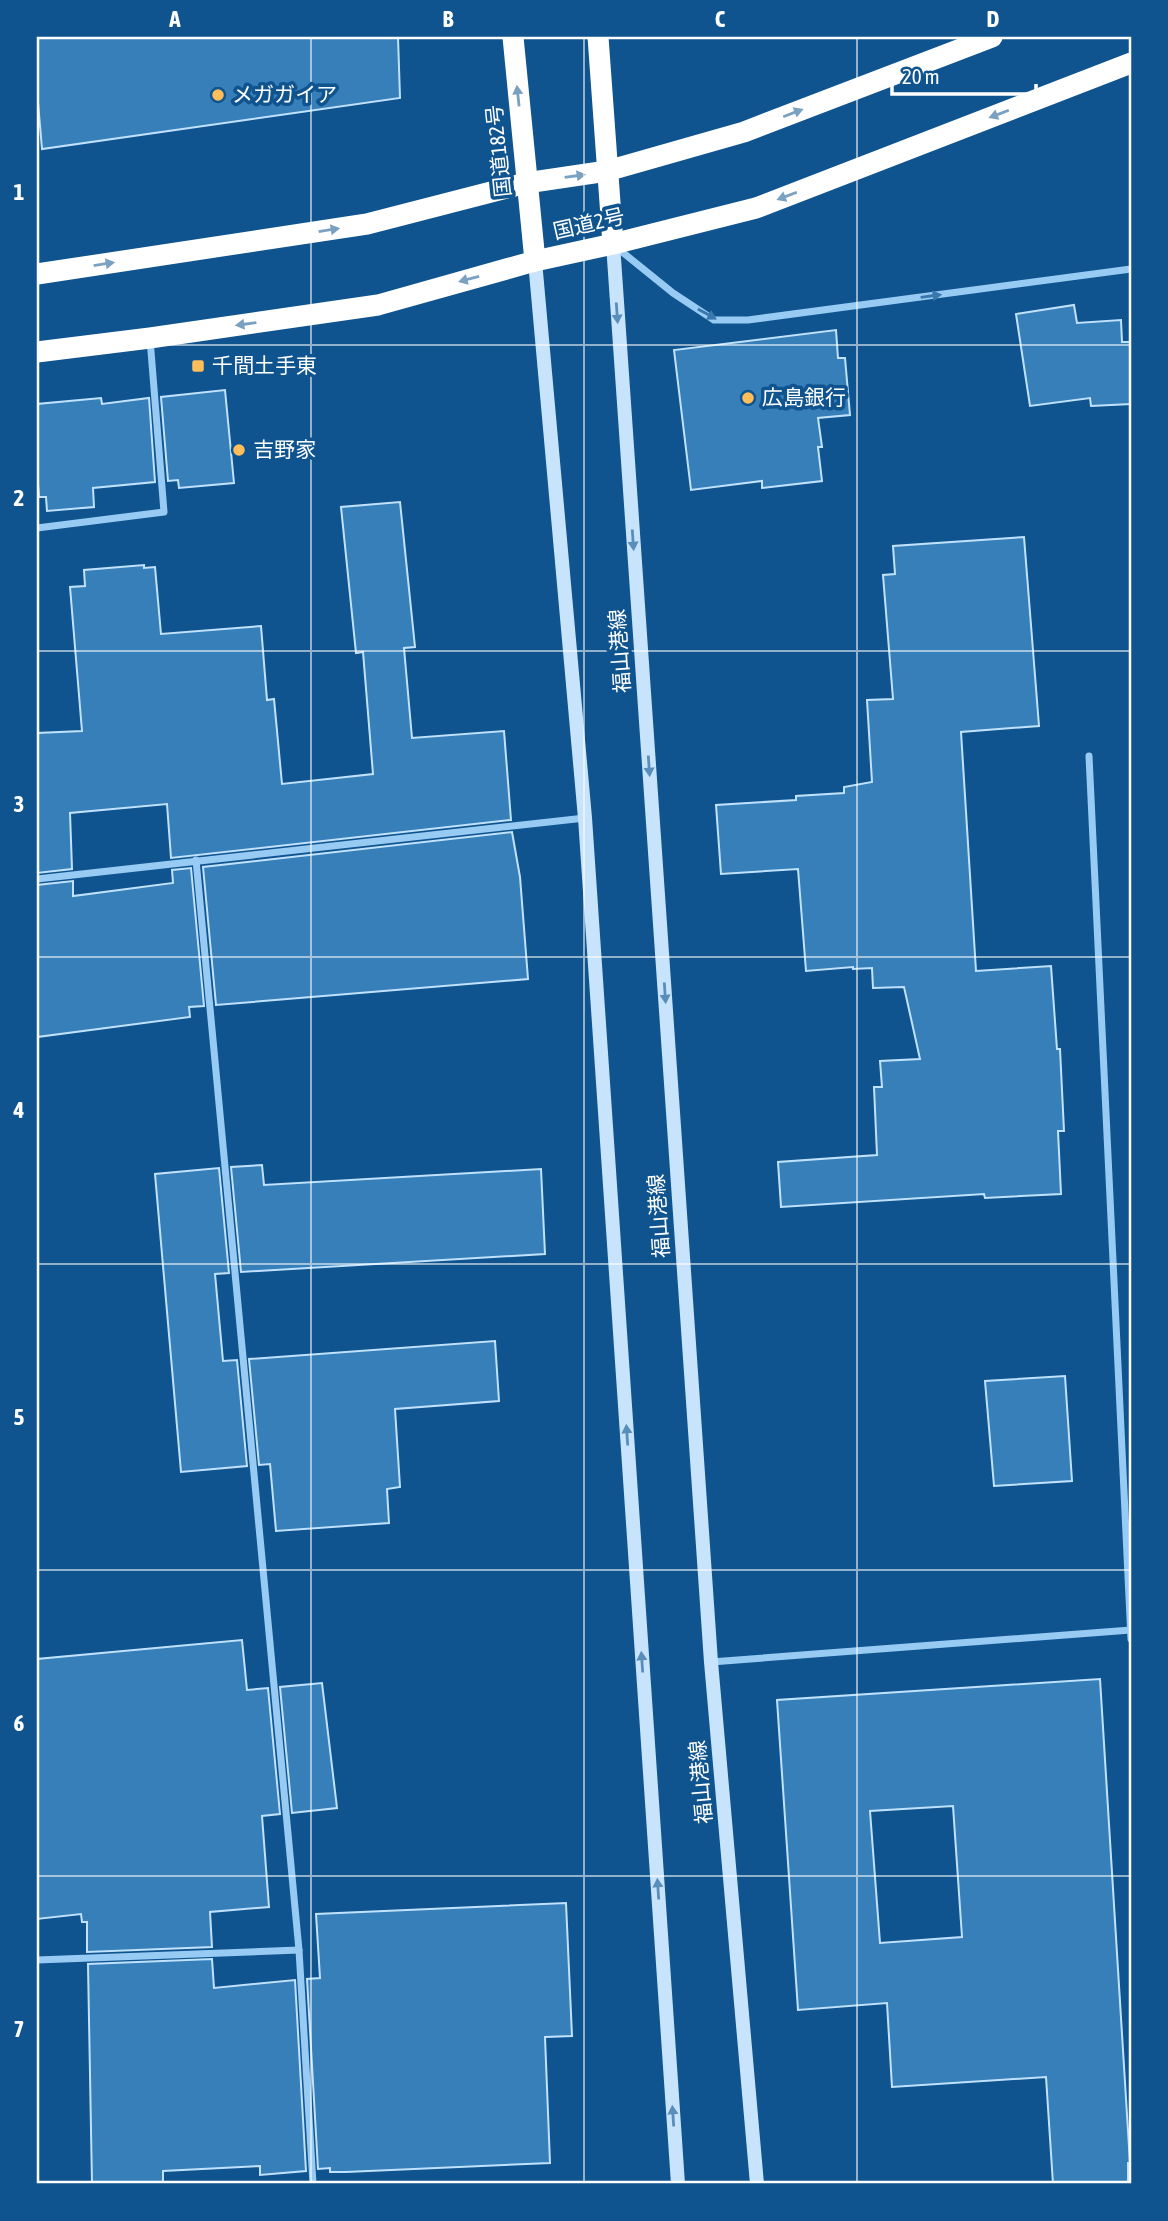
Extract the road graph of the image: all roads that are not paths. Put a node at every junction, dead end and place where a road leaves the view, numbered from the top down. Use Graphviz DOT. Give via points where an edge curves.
graph roads {
  1 [pos="513,37"];
  2 [pos="598,37"];
  3 [pos="992,37"];
  4 [pos="1131,63"];
  5 [pos="607,171"];
  6 [pos="526,183"];
  7 [pos="613,244"];
  8 [pos="535,261"];
  9 [pos="1131,270"];
  10 [pos="37,275"];
  11 [pos="150,338"];
  12 [pos="37,352"];
  13 [pos="37,528"];
  14 [pos="1089,756"];
  15 [pos="585,818"];
  16 [pos="196,860"];
  17 [pos="37,879"];
  18 [pos="1127,1461"];
  19 [pos="1131,1630"];
  20 [pos="1131,1639"];
  21 [pos="711,1662"];
  22 [pos="299,1950"];
  23 [pos="37,1960"];
  24 [pos="313,2184"];
  25 [pos="678,2184"];
  26 [pos="757,2184"];
  6 -- 1 [label="highway, 国道182号, one-way"];
  2 -- 5 [label="highway"];
  5 -- 3 [label="highway, one-way" via="744,132"];
  4 -- 7 [label="highway, 国道2号, one-way" via="756,208"];
  6 -- 5 [label="highway, one-way"];
  5 -- 7 [label="highway"];
  6 -- 8 [label="highway, 国道182号"];
  10 -- 6 [label="highway, one-way" via="367,224"];
  7 -- 8 [label="highway, 国道2号"];
  7 -- 9 [label="street, one-way" via="713,320 748,320"];
  7 -- 21 [label="main road, 福山港線, one-way"];
  8 -- 11 [label="highway, 国道2号, one-way" via="378,304"];
  8 -- 15 [label="main road"];
  11 -- 12 [label="highway, 国道2号"];
  11 -- 13 [label="street" via="164,512"];
  14 -- 18 [label="street"];
  15 -- 16 [label="street"];
  25 -- 15 [label="main road, one-way"];
  16 -- 17 [label="street"];
  16 -- 22 [label="street"];
  18 -- 19 [label="street"];
  19 -- 20 [label="street"];
  19 -- 21 [label="street"];
  21 -- 26 [label="main road, 福山港線"];
  22 -- 23 [label="street"];
  22 -- 24 [label="street"];
}
